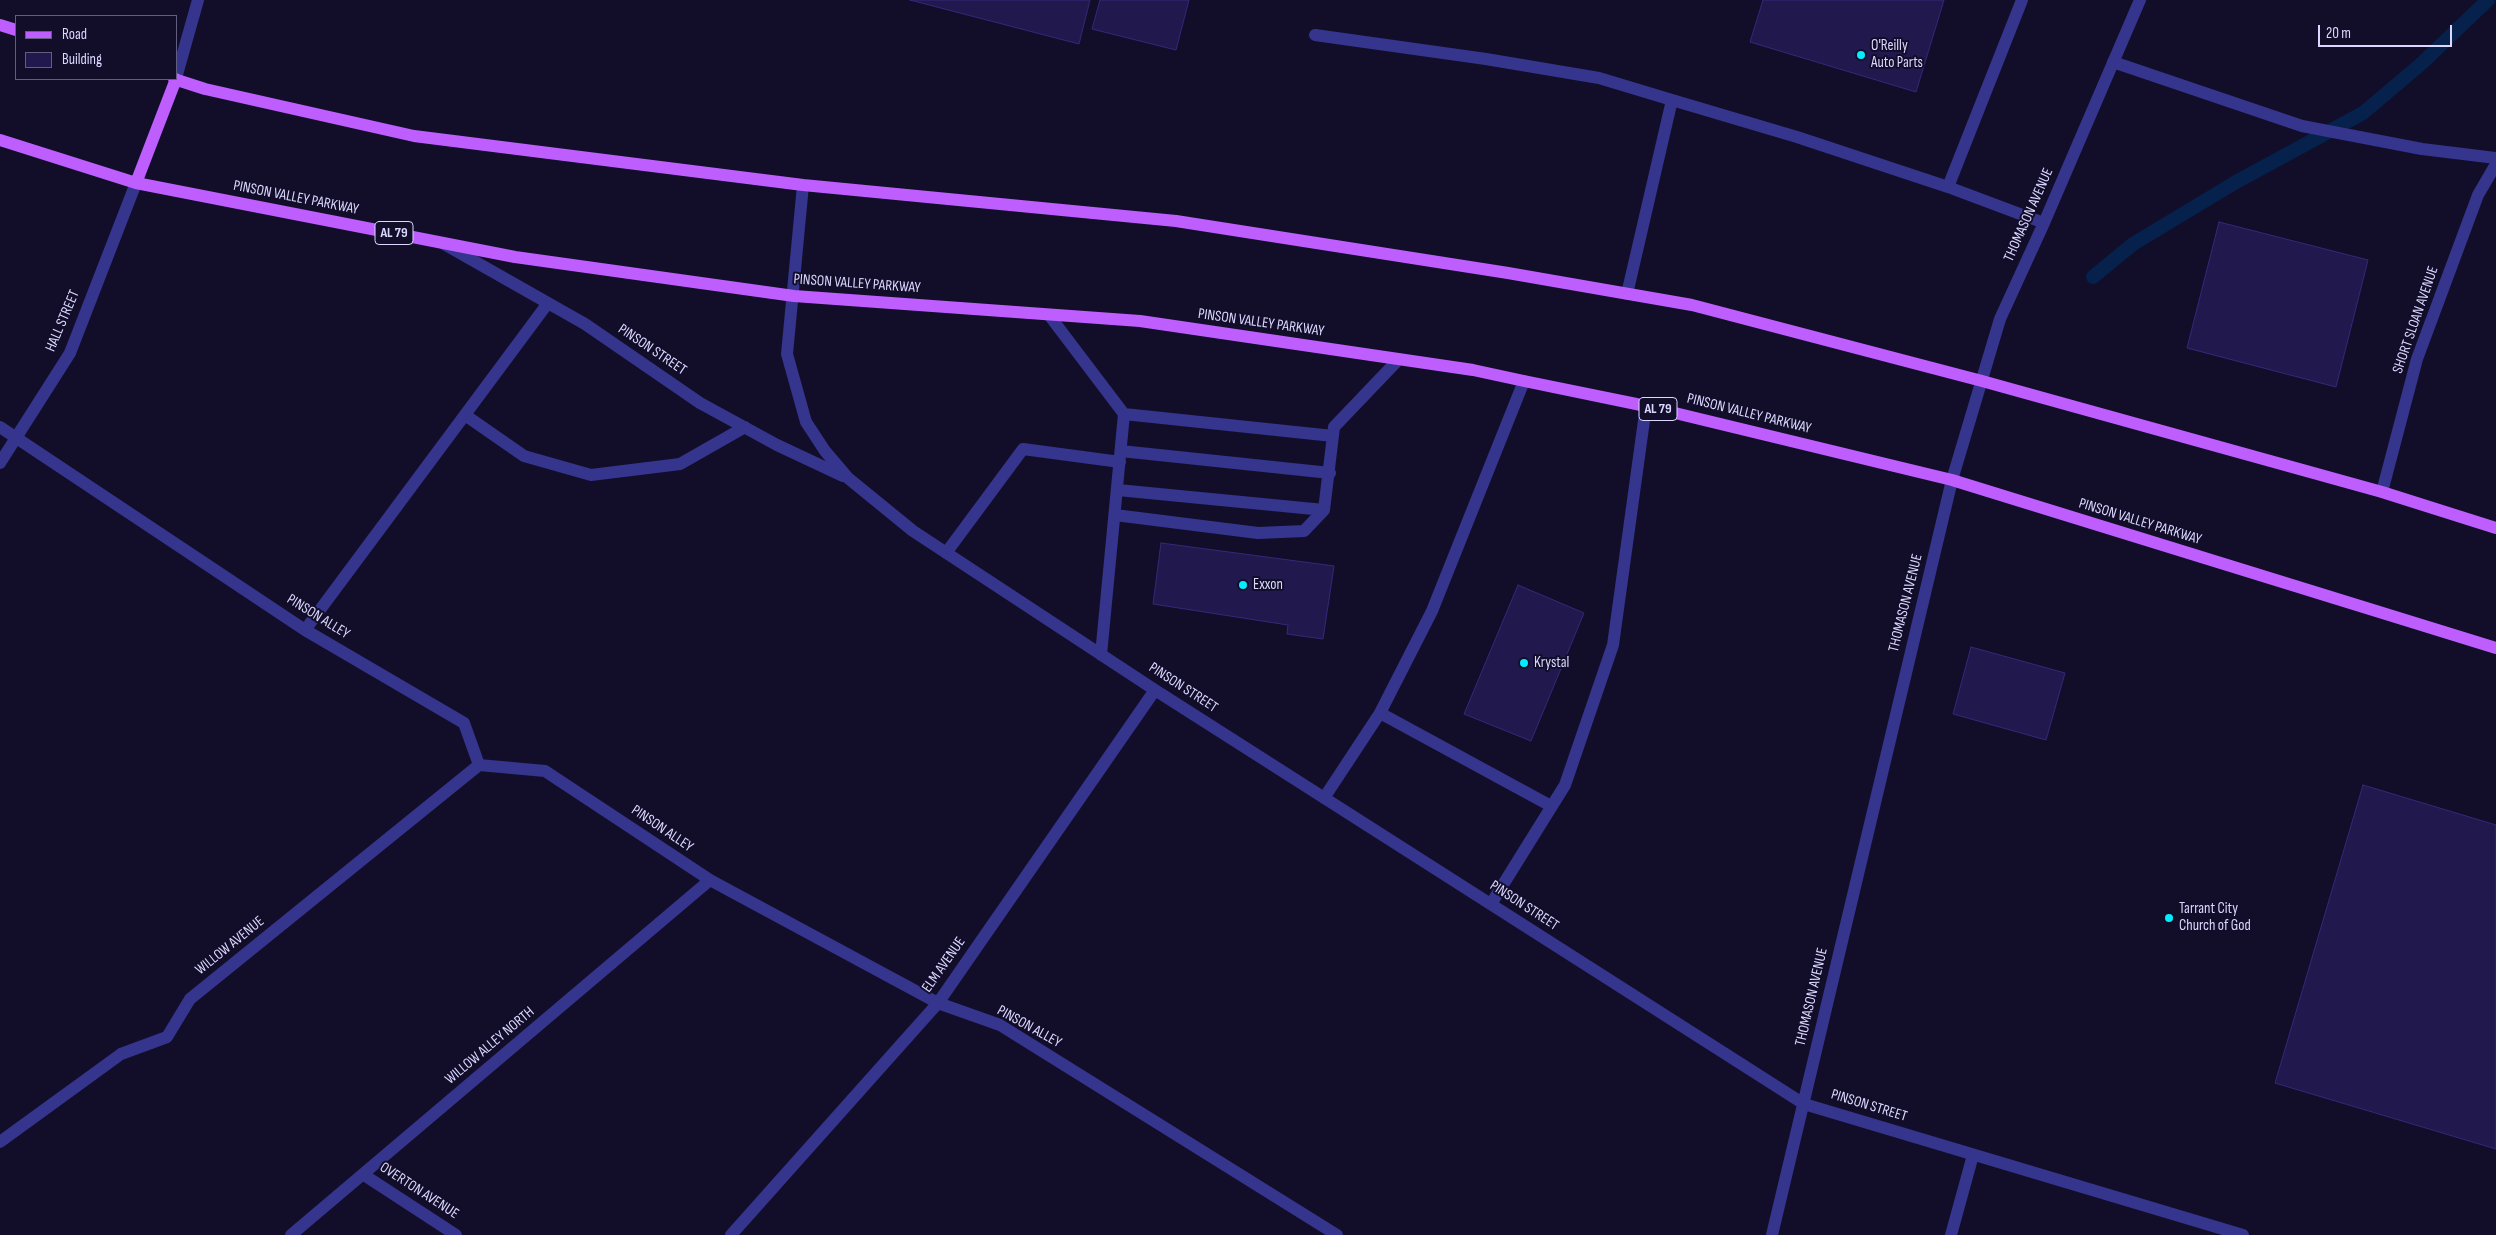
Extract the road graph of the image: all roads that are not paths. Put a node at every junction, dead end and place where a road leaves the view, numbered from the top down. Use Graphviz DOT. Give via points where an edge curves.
graph roads {
  1 [pos="198,0"];
  2 [pos="2022,0"];
  3 [pos="2140,0"];
  4 [pos="0,24"];
  5 [pos="15,30"];
  6 [pos="1315,35"];
  7 [pos="2113,62"];
  8 [pos="178,72"];
  9 [pos="176,80"];
  10 [pos="178,80"];
  11 [pos="1672,100"];
  12 [pos="0,140"];
  13 [pos="2496,158"];
  14 [pos="2496,164"];
  15 [pos="136,182"];
  16 [pos="803,185"];
  17 [pos="1948,187"];
  18 [pos="2044,223"];
  19 [pos="442,243"];
  20 [pos="1627,294"];
  21 [pos="794,296"];
  22 [pos="548,303"];
  23 [pos="1049,315"];
  24 [pos="1399,359"];
  25 [pos="1524,380"];
  26 [pos="1982,381"];
  27 [pos="1646,406"];
  28 [pos="465,414"];
  29 [pos="1124,414"];
  30 [pos="0,427"];
  31 [pos="745,427"];
  32 [pos="1333,436"];
  33 [pos="17,438"];
  34 [pos="1121,457"];
  35 [pos="0,463"];
  36 [pos="1330,473"];
  37 [pos="848,478"];
  38 [pos="1952,480"];
  39 [pos="1118,490"];
  40 [pos="2382,492"];
  41 [pos="1324,510"];
  42 [pos="1115,514"];
  43 [pos="2496,528"];
  44 [pos="946,553"];
  45 [pos="305,630"];
  46 [pos="2496,648"];
  47 [pos="1101,655"];
  48 [pos="1156,690"];
  49 [pos="1380,713"];
  50 [pos="479,766"];
  51 [pos="1324,798"];
  52 [pos="1552,806"];
  53 [pos="710,880"];
  54 [pos="1490,904"];
  55 [pos="938,1003"];
  56 [pos="1804,1104"];
  57 [pos="0,1142"];
  58 [pos="1973,1155"];
  59 [pos="364,1175"];
  60 [pos="291,1235"];
  61 [pos="456,1235"];
  62 [pos="731,1235"];
  63 [pos="1337,1235"];
  64 [pos="1772,1235"];
  65 [pos="1951,1235"];
  66 [pos="2243,1235"];
  1 -- 8 [label="street"];
  2 -- 17 [label="street"];
  3 -- 7 [label="street, THOMASON AVENUE"];
  4 -- 5 [label="main road"];
  6 -- 11 [label="street" via="1599,78"];
  7 -- 13 [label="street" via="2302,126 2422,149"];
  7 -- 18 [label="street, THOMASON AVENUE"];
  9 -- 15 [label="main road"];
  10 -- 16 [label="main road" via="205,89 414,136"];
  11 -- 17 [label="street"];
  11 -- 20 [label="street"];
  12 -- 15 [label="main road, PINSON VALLEY PARKWAY / AL 79"];
  14 -- 40 [label="street, SHORT SLOAN AVENUE" via="2478,195 2417,359"];
  15 -- 19 [label="main road, PINSON VALLEY PARKWAY / AL 79"];
  15 -- 33 [label="street, HALL STREET" via="70,353"];
  16 -- 20 [label="main road" via="1176,221"];
  16 -- 21 [label="street, PINSON STREET"];
  17 -- 18 [label="street"];
  18 -- 26 [label="street, THOMASON AVENUE" via="2000,319"];
  19 -- 21 [label="main road, PINSON VALLEY PARKWAY / AL 79" via="515,258"];
  19 -- 22 [label="street, PINSON STREET"];
  20 -- 26 [label="main road" via="1692,305"];
  21 -- 23 [label="main road, PINSON VALLEY PARKWAY / AL 79"];
  21 -- 37 [label="street, PINSON STREET" via="787,354 806,422"];
  22 -- 28 [label="street"];
  22 -- 31 [label="street, PINSON STREET" via="585,324 700,403"];
  23 -- 24 [label="main road, PINSON VALLEY PARKWAY / AL 79" via="1140,321"];
  23 -- 29 [label="street"];
  24 -- 25 [label="main road, PINSON VALLEY PARKWAY / AL 79"];
  24 -- 32 [label="street" via="1334,427"];
  25 -- 27 [label="main road, PINSON VALLEY PARKWAY / AL 79"];
  25 -- 49 [label="street" via="1432,611"];
  26 -- 38 [label="street, THOMASON AVENUE"];
  26 -- 40 [label="main road"];
  27 -- 38 [label="main road, PINSON VALLEY PARKWAY / AL 79"];
  27 -- 52 [label="street" via="1613,645 1565,785"];
  28 -- 31 [label="street" via="524,456 591,475 680,464"];
  28 -- 45 [label="street"];
  29 -- 32 [label="street"];
  29 -- 34 [label="street"];
  30 -- 33 [label="street, PINSON ALLEY"];
  31 -- 37 [label="street, PINSON STREET"];
  32 -- 36 [label="street"];
  33 -- 35 [label="street, HALL STREET"];
  33 -- 45 [label="street, PINSON ALLEY"];
  34 -- 36 [label="street"];
  34 -- 39 [label="street"];
  34 -- 44 [label="street" via="1023,449"];
  36 -- 41 [label="street"];
  37 -- 44 [label="street, PINSON STREET" via="913,531"];
  38 -- 46 [label="main road, PINSON VALLEY PARKWAY / AL 79"];
  38 -- 56 [label="street, THOMASON AVENUE"];
  39 -- 41 [label="street"];
  39 -- 42 [label="street"];
  40 -- 43 [label="main road"];
  41 -- 42 [label="street" via="1304,532 1258,533"];
  42 -- 47 [label="street"];
  44 -- 47 [label="street, PINSON STREET"];
  45 -- 50 [label="street, PINSON ALLEY" via="464,723"];
  47 -- 48 [label="street, PINSON STREET"];
  48 -- 51 [label="street, PINSON STREET"];
  48 -- 55 [label="street, ELM AVENUE"];
  49 -- 51 [label="street"];
  49 -- 52 [label="street"];
  50 -- 53 [label="street, PINSON ALLEY" via="545,770"];
  50 -- 57 [label="street, WILLOW AVENUE" via="190,999 167,1037 121,1054"];
  51 -- 54 [label="street, PINSON STREET"];
  52 -- 54 [label="street"];
  53 -- 55 [label="street, PINSON ALLEY"];
  53 -- 59 [label="street, WILLOW ALLEY NORTH"];
  54 -- 56 [label="street, PINSON STREET"];
  55 -- 62 [label="street, ELM AVENUE"];
  55 -- 63 [label="street, PINSON ALLEY" via="1000,1025"];
  56 -- 58 [label="street, PINSON STREET"];
  56 -- 64 [label="street, THOMASON AVENUE"];
  58 -- 65 [label="street"];
  58 -- 66 [label="street, PINSON STREET"];
  59 -- 60 [label="street, WILLOW ALLEY NORTH"];
  59 -- 61 [label="street, OVERTON AVENUE"];
}
